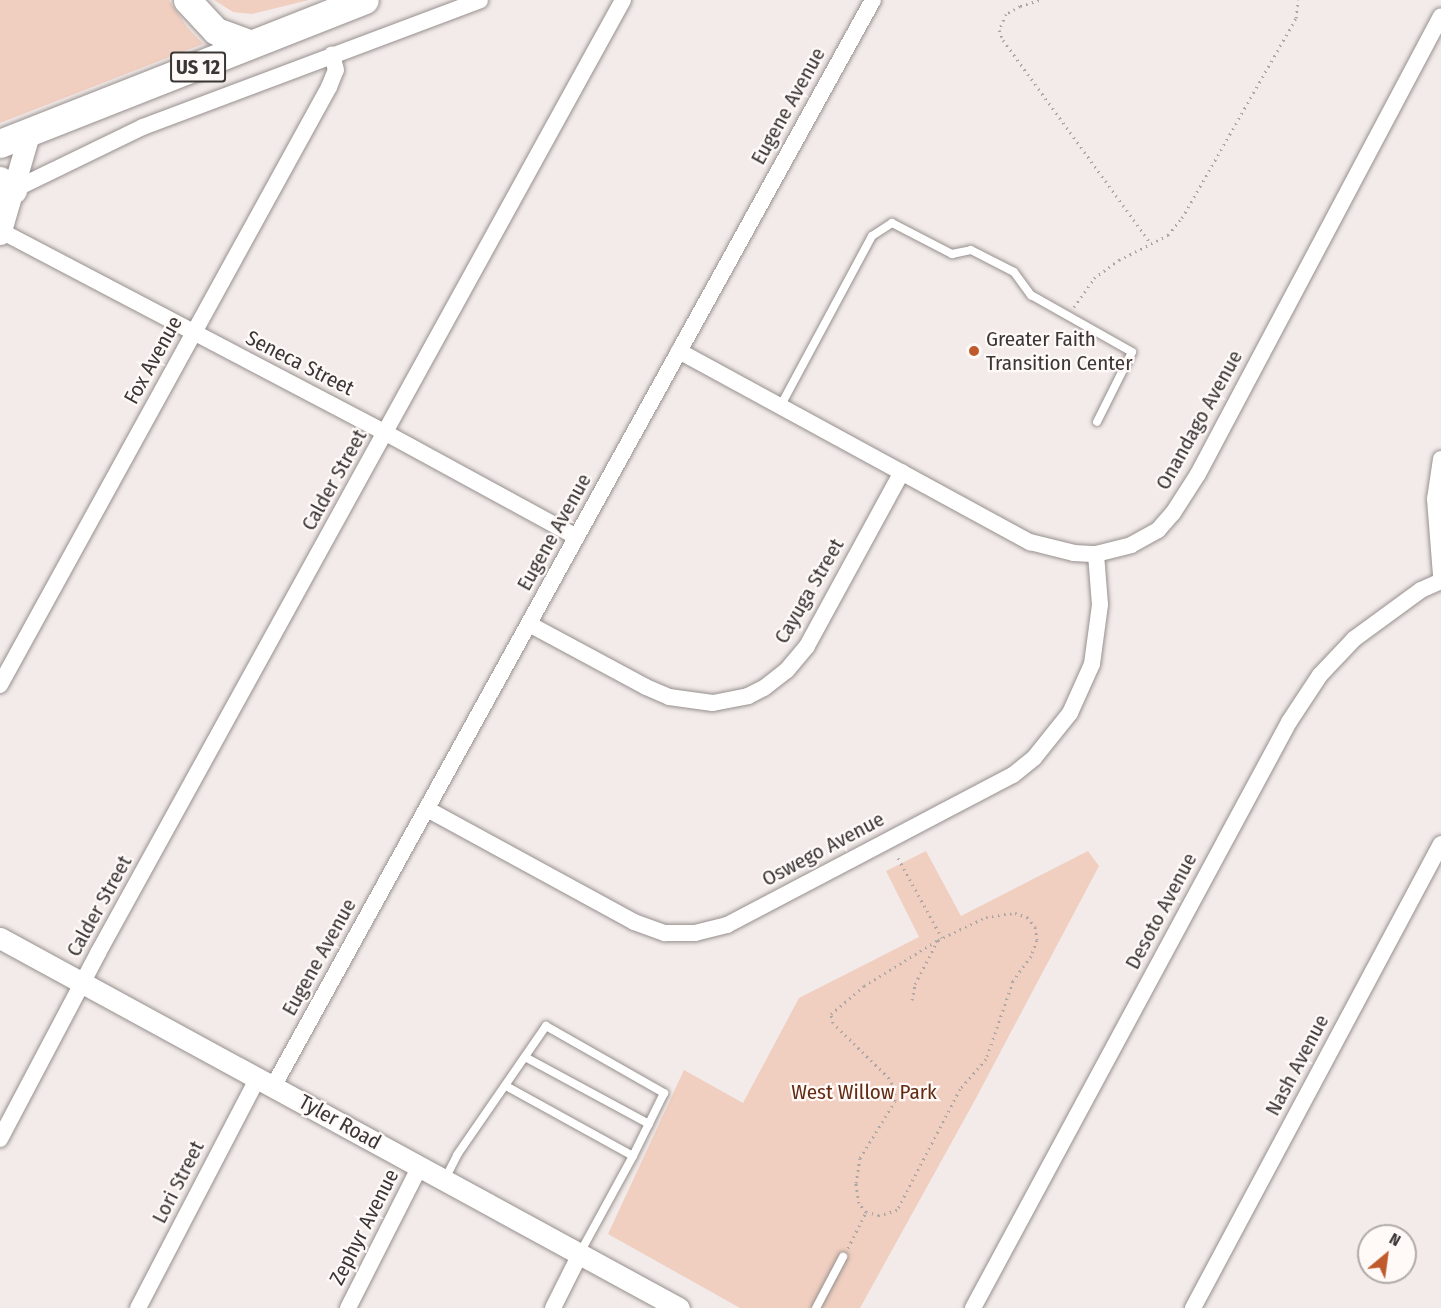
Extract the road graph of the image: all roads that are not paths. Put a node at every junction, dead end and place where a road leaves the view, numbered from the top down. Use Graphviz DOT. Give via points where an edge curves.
graph roads {
  1 [pos="187,0"];
  2 [pos="365,0"];
  3 [pos="480,0"];
  4 [pos="623,0"];
  5 [pos="873,0"];
  6 [pos="1441,16"];
  7 [pos="252,45"];
  8 [pos="332,55"];
  9 [pos="30,131"];
  10 [pos="0,144"];
  11 [pos="7,191"];
  12 [pos="1,232"];
  13 [pos="193,334"];
  14 [pos="679,351"];
  15 [pos="781,405"];
  16 [pos="1097,422"];
  17 [pos="386,433"];
  18 [pos="1441,459"];
  19 [pos="902,472"];
  20 [pos="577,537"];
  21 [pos="1096,554"];
  22 [pos="1441,576"];
  23 [pos="1441,581"];
  24 [pos="529,624"];
  25 [pos="0,685"];
  26 [pos="427,809"];
  27 [pos="1441,844"];
  28 [pos="0,938"];
  29 [pos="83,982"];
  30 [pos="525,1057"];
  31 [pos="266,1081"];
  32 [pos="506,1086"];
  33 [pos="649,1124"];
  34 [pos="0,1139"];
  35 [pos="633,1156"];
  36 [pos="420,1166"];
  37 [pos="445,1179"];
  38 [pos="580,1254"];
  39 [pos="843,1257"];
  40 [pos="138,1308"];
  41 [pos="348,1308"];
  42 [pos="553,1308"];
  43 [pos="679,1308"];
  44 [pos="816,1308"];
  45 [pos="973,1308"];
  46 [pos="1193,1308"];
  1 -- 7 [label="main road" via="216,31"];
  2 -- 7 [label="highway, US 12 / US 12"];
  3 -- 8 [label="street"];
  4 -- 17 [label="street, Calder Street"];
  5 -- 14 [label="street, Eugene Avenue"];
  6 -- 21 [label="street, Onandago Avenue" via="1198,474 1173,513 1158,531 1131,545"];
  7 -- 9 [label="highway, US 12 / US 12"];
  8 -- 11 [label="street" via="143,127"];
  8 -- 13 [label="street, Fox Avenue" via="335,76"];
  9 -- 10 [label="highway, US 12 / US 12"];
  9 -- 11 [label="street"];
  11 -- 12 [label="street"];
  12 -- 13 [label="street, Seneca Street"];
  13 -- 17 [label="street, Seneca Street"];
  13 -- 25 [label="street, Fox Avenue"];
  14 -- 15 [label="street, Onandago Avenue"];
  14 -- 20 [label="street, Eugene Avenue"];
  15 -- 16 [label="lane" via="872,236 891,223 952,254 971,250 1014,272 1031,295 1132,352"];
  15 -- 19 [label="street, Onandago Avenue"];
  17 -- 20 [label="street, Seneca Street"];
  17 -- 29 [label="street, Calder Street"];
  18 -- 22 [label="street" via="1435,500"];
  19 -- 21 [label="street, Onandago Avenue" via="1030,542"];
  19 -- 24 [label="street, Cayuga Street" via="807,646 787,670 748,696 713,703 669,697"];
  20 -- 24 [label="street, Eugene Avenue"];
  21 -- 26 [label="street, Oswego Avenue" via="1100,605 1092,664 1070,713 1035,758 1013,775 727,925 696,933 666,933 634,922"];
  23 -- 45 [label="street, Desoto Avenue" via="1421,590 1354,639 1320,675 1289,722"];
  24 -- 26 [label="street, Eugene Avenue"];
  26 -- 31 [label="street, Eugene Avenue"];
  27 -- 46 [label="street, Nash Avenue"];
  28 -- 29 [label="street, Tyler Road"];
  29 -- 31 [label="street, Tyler Road"];
  29 -- 34 [label="street, Calder Street"];
  30 -- 32 [label="lane"];
  30 -- 33 [label="lane"];
  30 -- 33 [label="lane" via="546,1026 664,1093"];
  31 -- 36 [label="street, Tyler Road"];
  31 -- 40 [label="street, Lori Street"];
  32 -- 35 [label="lane"];
  32 -- 37 [label="lane"];
  33 -- 35 [label="lane"];
  35 -- 38 [label="lane"];
  36 -- 37 [label="street, Tyler Road"];
  36 -- 41 [label="street, Zephyr Avenue"];
  37 -- 38 [label="street, Tyler Road"];
  38 -- 42 [label="street"];
  38 -- 43 [label="street, Tyler Road"];
  39 -- 44 [label="lane"];
}
